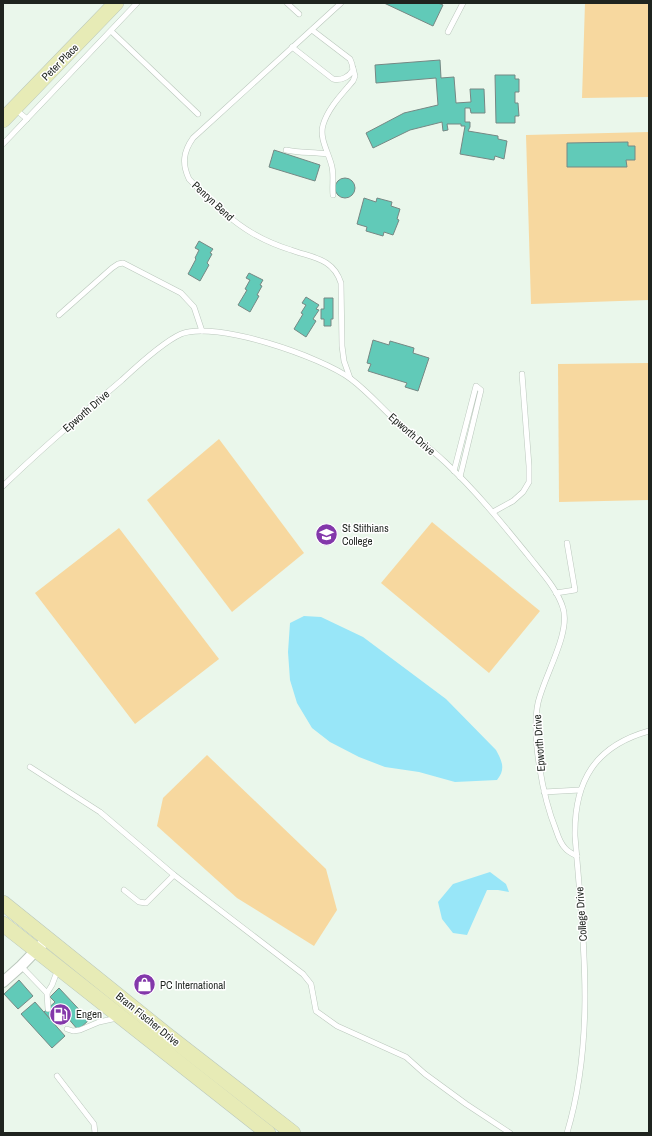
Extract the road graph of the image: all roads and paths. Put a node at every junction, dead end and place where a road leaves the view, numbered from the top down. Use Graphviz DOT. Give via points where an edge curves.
graph roads {
  1 [pos="106,3"];
  2 [pos="116,3"];
  3 [pos="137,3"];
  4 [pos="287,3"];
  5 [pos="341,3"];
  6 [pos="463,3"];
  7 [pos="299,14"];
  8 [pos="312,30"];
  9 [pos="111,31"];
  10 [pos="448,32"];
  11 [pos="292,47"];
  12 [pos="353,68"];
  13 [pos="8,109"];
  14 [pos="198,114"];
  15 [pos="27,119"];
  16 [pos="3,120"];
  17 [pos="3,144"];
  18 [pos="286,150"];
  19 [pos="327,154"];
  20 [pos="333,195"];
  21 [pos="59,314"];
  22 [pos="202,331"];
  23 [pos="522,374"];
  24 [pos="350,378"];
  25 [pos="454,471"];
  26 [pos="460,477"];
  27 [pos="3,486"];
  28 [pos="492,512"];
  29 [pos="567,543"];
  30 [pos="556,593"];
  31 [pos="649,731"];
  32 [pos="30,767"];
  33 [pos="580,790"];
  34 [pos="544,792"];
  35 [pos="577,856"];
  36 [pos="174,875"];
  37 [pos="124,890"];
  38 [pos="3,903"];
  39 [pos="3,924"];
  40 [pos="48,938"];
  41 [pos="36,950"];
  42 [pos="21,966"];
  43 [pos="58,967"];
  44 [pos="3,982"];
  45 [pos="47,993"];
  46 [pos="48,1009"];
  47 [pos="122,1016"];
  48 [pos="67,1029"];
  49 [pos="57,1076"];
  50 [pos="96,1133"];
  51 [pos="268,1133"];
  52 [pos="294,1133"];
  53 [pos="510,1133"];
  54 [pos="567,1133"];
  1 -- 13 [label="main road, Peter Place"];
  2 -- 13 [label="main road, Peter Place"];
  3 -- 9 [label="lane"];
  4 -- 7 [label="lane"];
  5 -- 8 [label="lane, Penryn Bend"];
  6 -- 10 [label="lane"];
  8 -- 11 [label="lane, Penryn Bend"];
  8 -- 12 [label="lane" via="347,56"];
  9 -- 14 [label="lane"];
  9 -- 15 [label="lane"];
  11 -- 12 [label="lane" via="333,79 344,78"];
  11 -- 24 [label="lane, Penryn Bend" via="193,138 185,152 185,166 189,179 198,189 252,233 290,250 314,257 334,268 341,284 342,346"];
  12 -- 19 [label="lane" via="353,81 327,115 323,125"];
  13 -- 15 [label="lane"];
  13 -- 16 [label="main road, Peter Place"];
  15 -- 17 [label="lane"];
  18 -- 19 [label="lane"];
  19 -- 20 [label="lane" via="332,168"];
  21 -- 22 [label="lane" via="112,268 123,263 181,293 194,307"];
  22 -- 24 [label="lane, Epworth Drive" via="228,334 283,347"];
  22 -- 27 [label="lane, Epworth Drive" via="182,334 167,343 49,442"];
  23 -- 28 [label="lane" via="529,482 523,492"];
  24 -- 25 [label="lane, Epworth Drive"];
  25 -- 26 [label="lane, Epworth Drive"];
  25 -- 26 [label="lane" via="476,386 481,390"];
  26 -- 28 [label="lane, Epworth Drive"];
  28 -- 30 [label="lane, Epworth Drive"];
  29 -- 30 [label="lane" via="575,590"];
  30 -- 34 [label="lane, Epworth Drive" via="566,621 540,696 536,717 537,746"];
  31 -- 33 [label="lane, College Drive" via="626,738 603,753 590,770"];
  32 -- 36 [label="lane" via="100,812"];
  33 -- 34 [label="lane"];
  33 -- 35 [label="lane, College Drive" via="575,819"];
  34 -- 35 [label="lane, Epworth Drive" via="562,843 568,851"];
  35 -- 54 [label="lane, College Drive" via="584,957 585,1022 579,1081"];
  36 -- 37 [label="lane" via="146,903 139,902"];
  36 -- 53 [label="lane" via="303,974 311,984 316,1011 337,1026 406,1057 431,1078"];
  38 -- 40 [label="main road, Bram Fischer Drive"];
  39 -- 41 [label="main road, Bram Fischer Drive"];
  40 -- 41 [label="street"];
  40 -- 52 [label="main road, Bram Fischer Drive" via="167,1035"];
  41 -- 42 [label="street"];
  41 -- 43 [label="main road, Bram Fischer Drive"];
  42 -- 44 [label="street"];
  42 -- 45 [label="lane"];
  43 -- 45 [label="lane"];
  43 -- 47 [label="main road, Bram Fischer Drive"];
  45 -- 46 [label="lane"];
  47 -- 48 [label="lane" via="80,1030"];
  47 -- 51 [label="main road, Bram Fischer Drive"];
  49 -- 50 [label="lane" via="94,1124"];
}
